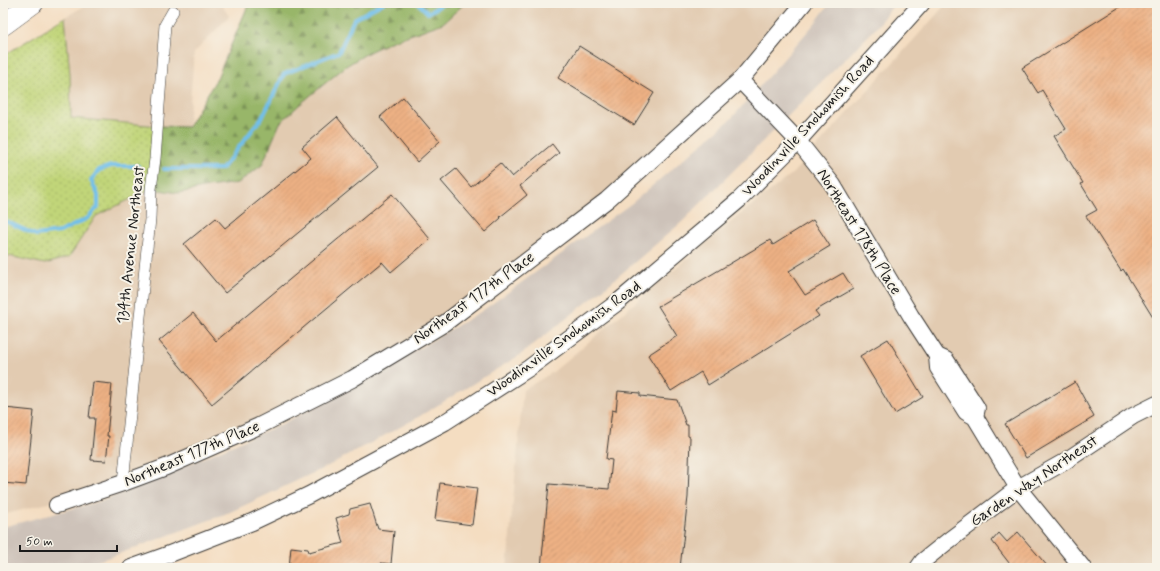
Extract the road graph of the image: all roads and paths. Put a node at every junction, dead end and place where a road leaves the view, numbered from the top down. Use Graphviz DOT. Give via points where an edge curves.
graph roads {
  1 [pos="14,3"];
  2 [pos="33,3"];
  3 [pos="804,3"];
  4 [pos="922,3"];
  5 [pos="3,9"];
  6 [pos="173,12"];
  7 [pos="3,25"];
  8 [pos="740,80"];
  9 [pos="798,141"];
  10 [pos="1157,404"];
  11 [pos="123,483"];
  12 [pos="1018,488"];
  13 [pos="57,505"];
  14 [pos="132,568"];
  15 [pos="918,568"];
  16 [pos="1083,568"];
  1 -- 5 [label="highway"];
  2 -- 7 [label="highway"];
  3 -- 8 [label="street, Northeast 177th Place"];
  4 -- 9 [label="street, Woodinville Snohomish Road"];
  6 -- 11 [label="street, 134th Avenue Northeast" via="165,25 150,226"];
  8 -- 9 [label="street, Northeast 178th Place"];
  8 -- 11 [label="street, Northeast 177th Place" via="607,200 445,323 352,379 259,426 179,462"];
  9 -- 12 [label="street, Northeast 178th Place" via="833,185 904,306 937,356 938,368 966,412 975,417"];
  9 -- 14 [label="street, Woodinville Snohomish Road" via="739,200 618,302 529,368 476,403 310,495 238,528"];
  10 -- 12 [label="street, Garden Way Northeast" via="1133,416 1064,462"];
  11 -- 13 [label="street, Northeast 177th Place"];
  12 -- 15 [label="street, Garden Way Northeast" via="948,541"];
  12 -- 16 [label="street, Northeast 178th Place"];
}
